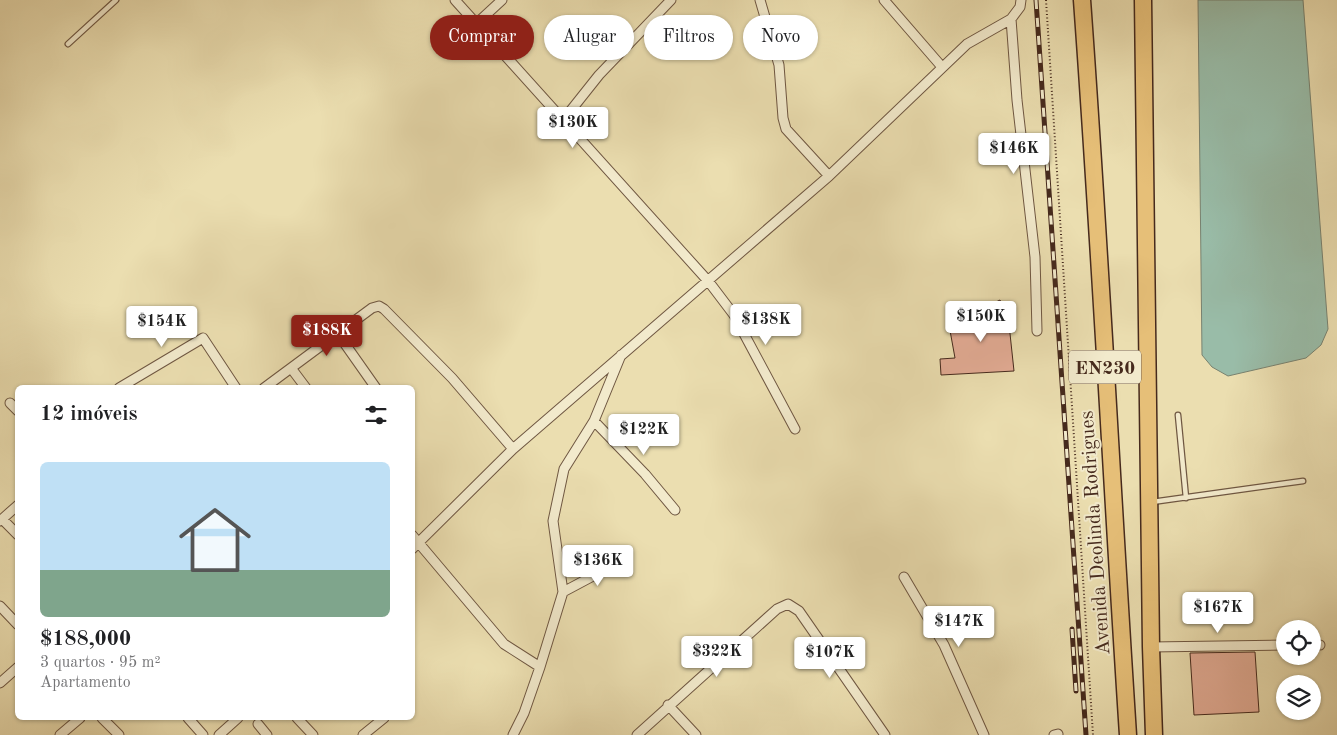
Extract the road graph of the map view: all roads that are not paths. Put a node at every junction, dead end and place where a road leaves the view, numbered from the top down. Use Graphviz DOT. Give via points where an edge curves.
graph roads {
  1 [pos="116,0"];
  2 [pos="455,0"];
  3 [pos="502,0"];
  4 [pos="671,0"];
  5 [pos="760,0"];
  6 [pos="884,0"];
  7 [pos="1021,0"];
  8 [pos="1082,0"];
  9 [pos="1143,0"];
  10 [pos="468,15"];
  11 [pos="486,15"];
  12 [pos="1011,19"];
  13 [pos="68,44"];
  14 [pos="509,60"];
  15 [pos="942,67"];
  16 [pos="564,119"];
  17 [pos="829,176"];
  18 [pos="709,282"];
  19 [pos="1037,331"];
  20 [pos="338,334"];
  21 [pos="622,354"];
  22 [pos="291,368"];
  23 [pos="124,385"];
  24 [pos="234,385"];
  25 [pos="268,385"];
  26 [pos="304,385"];
  27 [pos="374,385"];
  28 [pos="10,403"];
  29 [pos="15,408"];
  30 [pos="1178,416"];
  31 [pos="594,421"];
  32 [pos="794,428"];
  33 [pos="513,449"];
  34 [pos="1303,481"];
  35 [pos="1186,498"];
  36 [pos="1151,502"];
  37 [pos="15,508"];
  38 [pos="674,510"];
  39 [pos="1,520"];
  40 [pos="15,532"];
  41 [pos="415,537"];
  42 [pos="420,542"];
  43 [pos="415,546"];
  44 [pos="623,560"];
  45 [pos="904,577"];
  46 [pos="563,592"];
  47 [pos="0,606"];
  48 [pos="15,622"];
  49 [pos="1276,646"];
  50 [pos="1151,647"];
  51 [pos="540,667"];
  52 [pos="15,670"];
  53 [pos="0,683"];
  54 [pos="668,705"];
  55 [pos="78,720"];
  56 [pos="104,720"];
  57 [pos="190,720"];
  58 [pos="236,720"];
  59 [pos="299,720"];
  60 [pos="382,720"];
  61 [pos="258,724"];
  62 [pos="60,735"];
  63 [pos="119,735"];
  64 [pos="204,735"];
  65 [pos="219,735"];
  66 [pos="267,735"];
  67 [pos="313,735"];
  68 [pos="363,735"];
  69 [pos="513,735"];
  70 [pos="637,735"];
  71 [pos="696,735"];
  72 [pos="885,735"];
  73 [pos="984,735"];
  74 [pos="1128,735"];
  75 [pos="1154,735"];
  1 -- 13 [label="lane"];
  2 -- 10 [label="street"];
  3 -- 11 [label="street"];
  4 -- 16 [label="street" via="599,76"];
  5 -- 17 [label="street" via="779,65 786,129"];
  6 -- 15 [label="street"];
  7 -- 12 [label="street"];
  8 -- 74 [label="highway, Avenida Deolinda Rodrigues / EN230" via="1096,181"];
  9 -- 36 [label="highway, EN230"];
  12 -- 15 [label="street" via="967,44"];
  12 -- 19 [label="street" via="1036,257"];
  14 -- 16 [label="street"];
  15 -- 17 [label="street"];
  16 -- 18 [label="street"];
  17 -- 18 [label="street"];
  18 -- 21 [label="street"];
  18 -- 32 [label="street" via="734,315"];
  20 -- 22 [label="street"];
  20 -- 27 [label="street"];
  20 -- 33 [label="street" via="372,308 384,309 452,378"];
  21 -- 31 [label="street"];
  21 -- 33 [label="street"];
  22 -- 25 [label="street"];
  22 -- 26 [label="street"];
  23 -- 24 [label="street" via="203,338"];
  28 -- 29 [label="street"];
  30 -- 35 [label="lane"];
  31 -- 38 [label="street"];
  31 -- 46 [label="street" via="564,469 554,509"];
  33 -- 42 [label="street"];
  34 -- 35 [label="lane"];
  35 -- 36 [label="lane"];
  36 -- 50 [label="highway, EN230"];
  37 -- 39 [label="street"];
  39 -- 40 [label="street"];
  41 -- 42 [label="street"];
  42 -- 43 [label="street"];
  42 -- 51 [label="street" via="504,644"];
  44 -- 46 [label="street"];
  45 -- 73 [label="street" via="944,645"];
  46 -- 51 [label="street"];
  47 -- 48 [label="street"];
  49 -- 50 [label="street"];
  50 -- 75 [label="highway, EN230"];
  51 -- 69 [label="street"];
  52 -- 53 [label="street"];
  54 -- 70 [label="street"];
  54 -- 71 [label="street"];
  54 -- 72 [label="street" via="777,609 788,604 799,611"];
  55 -- 62 [label="street"];
  56 -- 63 [label="street"];
  57 -- 64 [label="street"];
  58 -- 65 [label="street"];
  59 -- 67 [label="street"];
  60 -- 68 [label="street"];
  61 -- 66 [label="street"];
}
